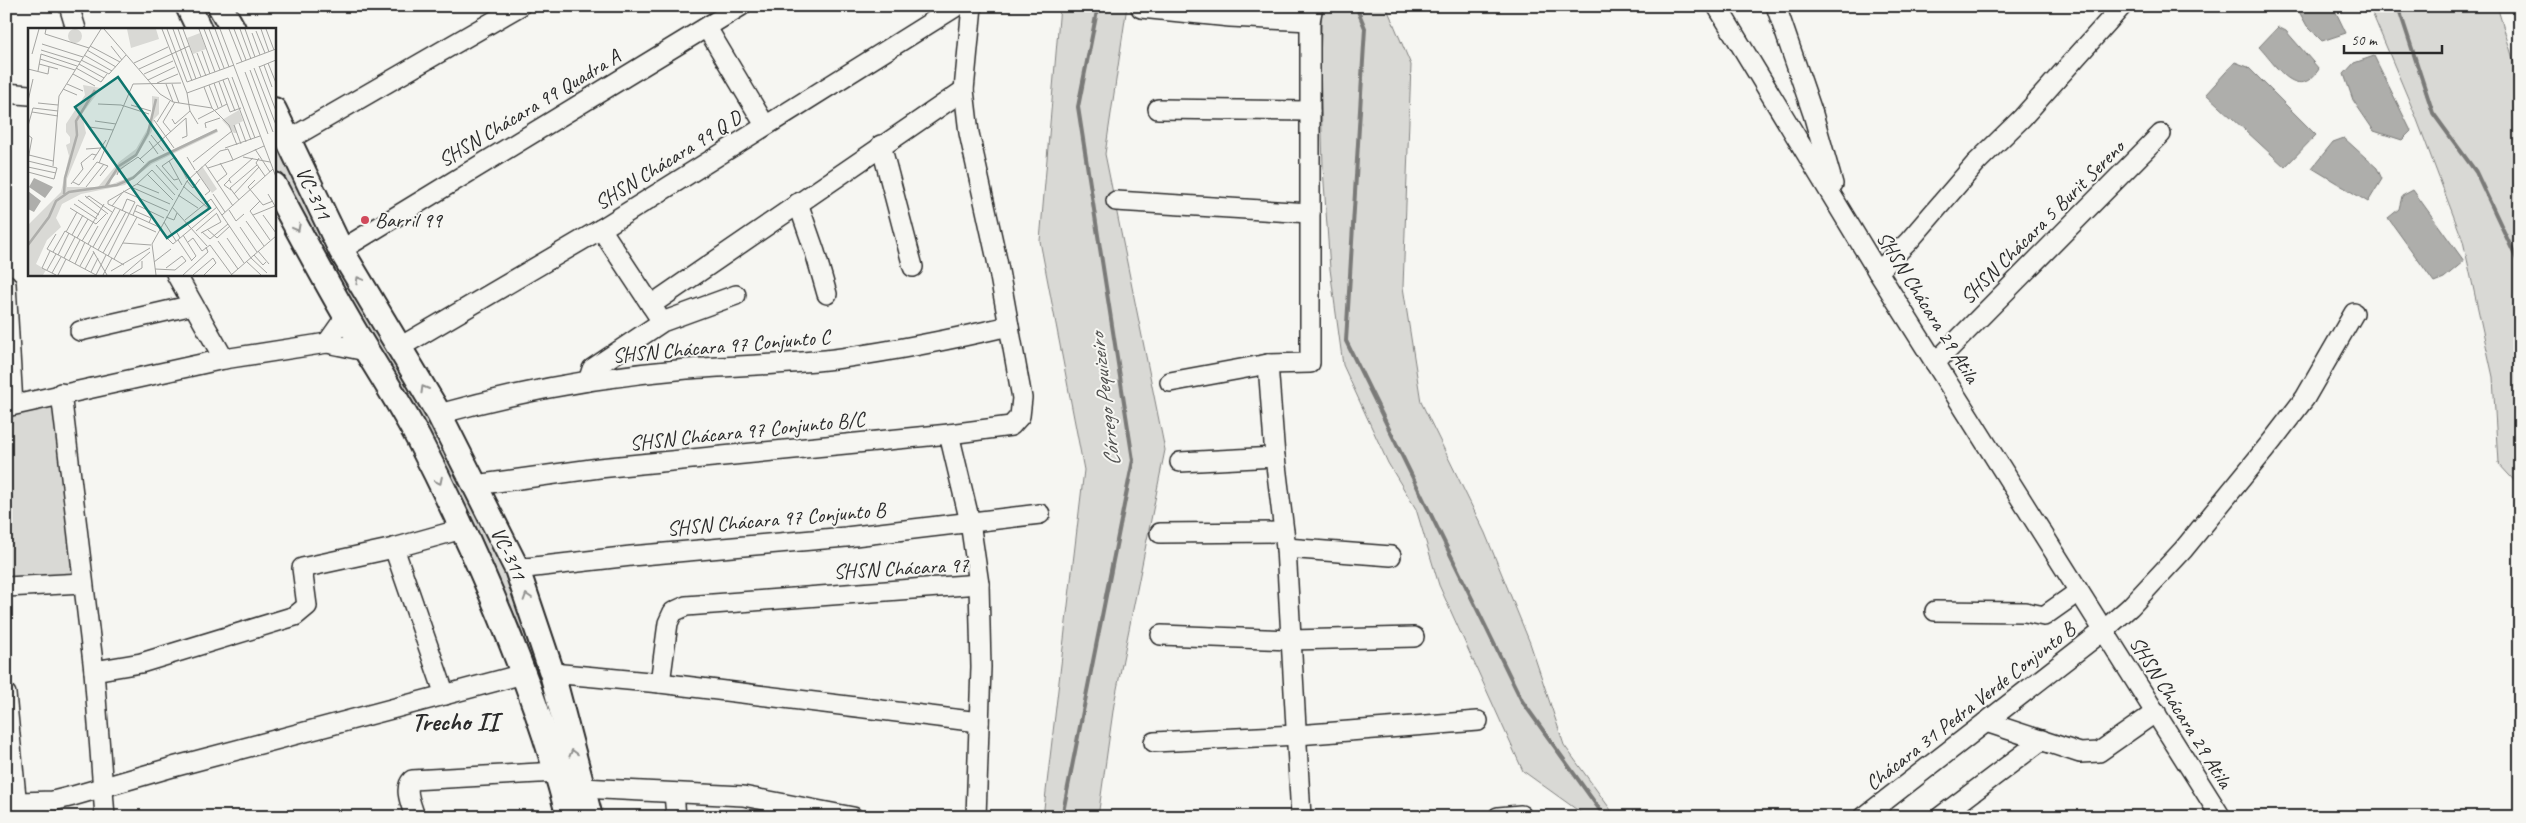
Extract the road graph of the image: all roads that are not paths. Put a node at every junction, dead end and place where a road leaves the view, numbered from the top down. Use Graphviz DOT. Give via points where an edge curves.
graph roads {
  1 [pos="69,6"];
  2 [pos="188,6"];
  3 [pos="220,6"];
  4 [pos="520,6"];
  5 [pos="741,6"];
  6 [pos="957,6"];
  7 [pos="972,6"];
  8 [pos="1717,6"];
  9 [pos="1776,6"];
  10 [pos="2122,6"];
  11 [pos="1141,8"];
  12 [pos="1311,14"];
  13 [pos="76,28"];
  14 [pos="199,28"];
  15 [pos="232,28"];
  16 [pos="707,28"];
  17 [pos="964,90"];
  18 [pos="6,93"];
  19 [pos="28,95"];
  20 [pos="1158,109"];
  21 [pos="1310,111"];
  22 [pos="275,112"];
  23 [pos="765,125"];
  24 [pos="2161,134"];
  25 [pos="288,140"];
  26 [pos="881,145"];
  27 [pos="276,193"];
  28 [pos="1116,202"];
  29 [pos="798,203"];
  30 [pos="1840,207"];
  31 [pos="1310,213"];
  32 [pos="601,229"];
  33 [pos="341,250"];
  34 [pos="316,263"];
  35 [pos="913,267"];
  36 [pos="1878,272"];
  37 [pos="177,275"];
  38 [pos="6,284"];
  39 [pos="826,294"];
  40 [pos="736,295"];
  41 [pos="192,304"];
  42 [pos="651,305"];
  43 [pos="2354,313"];
  44 [pos="346,316"];
  45 [pos="662,322"];
  46 [pos="1009,326"];
  47 [pos="80,331"];
  48 [pos="327,343"];
  49 [pos="400,347"];
  50 [pos="370,356"];
  51 [pos="224,359"];
  52 [pos="1935,363"];
  53 [pos="1268,364"];
  54 [pos="588,381"];
  55 [pos="1170,382"];
  56 [pos="61,393"];
  57 [pos="10,406"];
  58 [pos="443,422"];
  59 [pos="950,434"];
  60 [pos="417,437"];
  61 [pos="1275,457"];
  62 [pos="1180,462"];
  63 [pos="475,485"];
  64 [pos="1040,514"];
  65 [pos="970,522"];
  66 [pos="462,529"];
  67 [pos="1160,533"];
  68 [pos="1285,540"];
  69 [pos="394,548"];
  70 [pos="1391,556"];
  71 [pos="517,569"];
  72 [pos="82,583"];
  73 [pos="979,584"];
  74 [pos="6,587"];
  75 [pos="2078,592"];
  76 [pos="1935,611"];
  77 [pos="2103,631"];
  78 [pos="1161,635"];
  79 [pos="1414,637"];
  80 [pos="1291,640"];
  81 [pos="94,671"];
  82 [pos="552,673"];
  83 [pos="523,674"];
  84 [pos="660,683"];
  85 [pos="6,694"];
  86 [pos="445,695"];
  87 [pos="2156,712"];
  88 [pos="1478,721"];
  89 [pos="979,722"];
  90 [pos="1986,722"];
  91 [pos="1296,735"];
  92 [pos="2042,740"];
  93 [pos="1154,742"];
  94 [pos="557,772"];
  95 [pos="102,787"];
  96 [pos="582,788"];
  97 [pos="674,793"];
  98 [pos="18,809"];
  99 [pos="1522,815"];
  100 [pos="105,817"];
  101 [pos="415,817"];
  102 [pos="569,817"];
  103 [pos="590,817"];
  104 [pos="676,817"];
  105 [pos="853,817"];
  106 [pos="976,817"];
  107 [pos="1301,817"];
  108 [pos="1498,817"];
  109 [pos="1864,817"];
  110 [pos="1940,817"];
  111 [pos="2221,817"];
  1 -- 13 [label="street"];
  2 -- 14 [label="main road"];
  3 -- 15 [label="main road"];
  4 -- 25 [label="street"];
  5 -- 16 [label="street, SHSN Chácara 99 Quadra A"];
  6 -- 23 [label="street, SHSN Chácara 99 Q D"];
  7 -- 17 [label="street"];
  8 -- 30 [label="street, SHSN Chácara 29 Atila"];
  9 -- 30 [label="street"];
  10 -- 36 [label="street"];
  11 -- 12 [label="street" via="1230,17"];
  12 -- 21 [label="street"];
  16 -- 23 [label="street"];
  16 -- 33 [label="street, SHSN Chácara 99 Quadra A"];
  17 -- 26 [label="street"];
  17 -- 46 [label="street" via="969,133"];
  18 -- 19 [label="street"];
  20 -- 21 [label="street"];
  21 -- 31 [label="street"];
  22 -- 25 [label="main road, VC-311"];
  23 -- 32 [label="street, SHSN Chácara 99 Q D"];
  24 -- 52 [label="street, SHSN Chácara 5 Burit Sereno"];
  25 -- 33 [label="main road, VC-311"];
  26 -- 29 [label="street"];
  26 -- 35 [label="street"];
  27 -- 34 [label="main road, VC-311, one-way"];
  28 -- 31 [label="street"];
  29 -- 39 [label="street"];
  29 -- 42 [label="street"];
  30 -- 36 [label="street, SHSN Chácara 29 Atila"];
  31 -- 53 [label="street" via="1310,363"];
  32 -- 42 [label="street"];
  32 -- 49 [label="street, SHSN Chácara 99 Q D"];
  33 -- 34 [label="main road" via="325,245 317,248"];
  49 -- 33 [label="main road, VC-311, one-way"];
  34 -- 44 [label="main road, VC-311"];
  36 -- 52 [label="street, SHSN Chácara 29 Atila"];
  37 -- 41 [label="street"];
  38 -- 57 [label="street"];
  40 -- 45 [label="street"];
  41 -- 47 [label="street"];
  41 -- 51 [label="street"];
  42 -- 45 [label="street"];
  43 -- 77 [label="street, SHSN Chácara 29 Atila" via="2305,398 2267,448 2183,550"];
  44 -- 48 [label="street"];
  44 -- 50 [label="main road, VC-311"];
  45 -- 54 [label="street" via="592,369"];
  46 -- 54 [label="street, SHSN Chácara 97 Conjunto C" via="944,341 840,358 686,369"];
  46 -- 59 [label="street, SHSN Chácara 97 Conjunto B/C" via="1022,398 1020,416 1011,426"];
  48 -- 50 [label="street"];
  48 -- 51 [label="street"];
  58 -- 49 [label="main road, VC-311, one-way"];
  50 -- 60 [label="main road, VC-311"];
  51 -- 56 [label="street"];
  52 -- 75 [label="street, SHSN Chácara 29 Atila"];
  53 -- 55 [label="street"];
  53 -- 61 [label="street"];
  54 -- 58 [label="street, SHSN Chácara 97 Conjunto C" via="526,391"];
  56 -- 57 [label="street"];
  56 -- 72 [label="street"];
  58 -- 60 [label="main road" via="443,440 434,445 424,444"];
  58 -- 63 [label="main road, VC-311"];
  59 -- 63 [label="street, SHSN Chácara 97 Conjunto B/C" via="599,468"];
  59 -- 65 [label="street"];
  60 -- 66 [label="main road, VC-311, one-way"];
  61 -- 62 [label="street"];
  61 -- 68 [label="street"];
  63 -- 71 [label="main road, VC-311"];
  64 -- 65 [label="street, SHSN Chácara 97 Conjunto B"];
  65 -- 71 [label="street, SHSN Chácara 97 Conjunto B"];
  65 -- 73 [label="street"];
  66 -- 69 [label="street"];
  66 -- 83 [label="main road, VC-311"];
  67 -- 68 [label="street"];
  68 -- 70 [label="street"];
  68 -- 80 [label="street"];
  69 -- 81 [label="street" via="302,568 307,606 295,616 141,663"];
  69 -- 86 [label="street"];
  82 -- 71 [label="main road, VC-311, one-way"];
  72 -- 74 [label="street"];
  72 -- 81 [label="street"];
  73 -- 84 [label="street, SHSN Chácara 97" via="686,606 673,612 668,623"];
  73 -- 89 [label="street, SHSN Chácara 97"];
  75 -- 76 [label="street" via="2044,616 2025,612"];
  75 -- 77 [label="street, SHSN Chácara 29 Atila"];
  77 -- 87 [label="street, SHSN Chácara 29 Atila"];
  77 -- 90 [label="street, Chácara 31 Pedra Verde Conjunto B"];
  78 -- 80 [label="street"];
  79 -- 80 [label="street"];
  80 -- 91 [label="street"];
  81 -- 95 [label="street"];
  82 -- 84 [label="street"];
  96 -- 82 [label="main road, VC-311, one-way"];
  83 -- 86 [label="street"];
  83 -- 94 [label="main road, VC-311"];
  84 -- 89 [label="street"];
  85 -- 98 [label="street"];
  86 -- 95 [label="street"];
  87 -- 92 [label="street" via="2092,754"];
  87 -- 111 [label="street, SHSN Chácara 29 Atila"];
  88 -- 91 [label="street"];
  89 -- 106 [label="street, SHSN Chácara 97"];
  90 -- 92 [label="street"];
  90 -- 109 [label="street, Chácara 31 Pedra Verde Conjunto B"];
  91 -- 93 [label="street"];
  91 -- 107 [label="street"];
  92 -- 110 [label="street"];
  94 -- 101 [label="street" via="412,780 408,790"];
  94 -- 102 [label="main road, VC-311"];
  95 -- 98 [label="street"];
  95 -- 100 [label="street"];
  96 -- 97 [label="street"];
  96 -- 103 [label="main road, VC-311"];
  97 -- 104 [label="street"];
  97 -- 105 [label="street" via="742,796"];
  99 -- 108 [label="street"];
}
